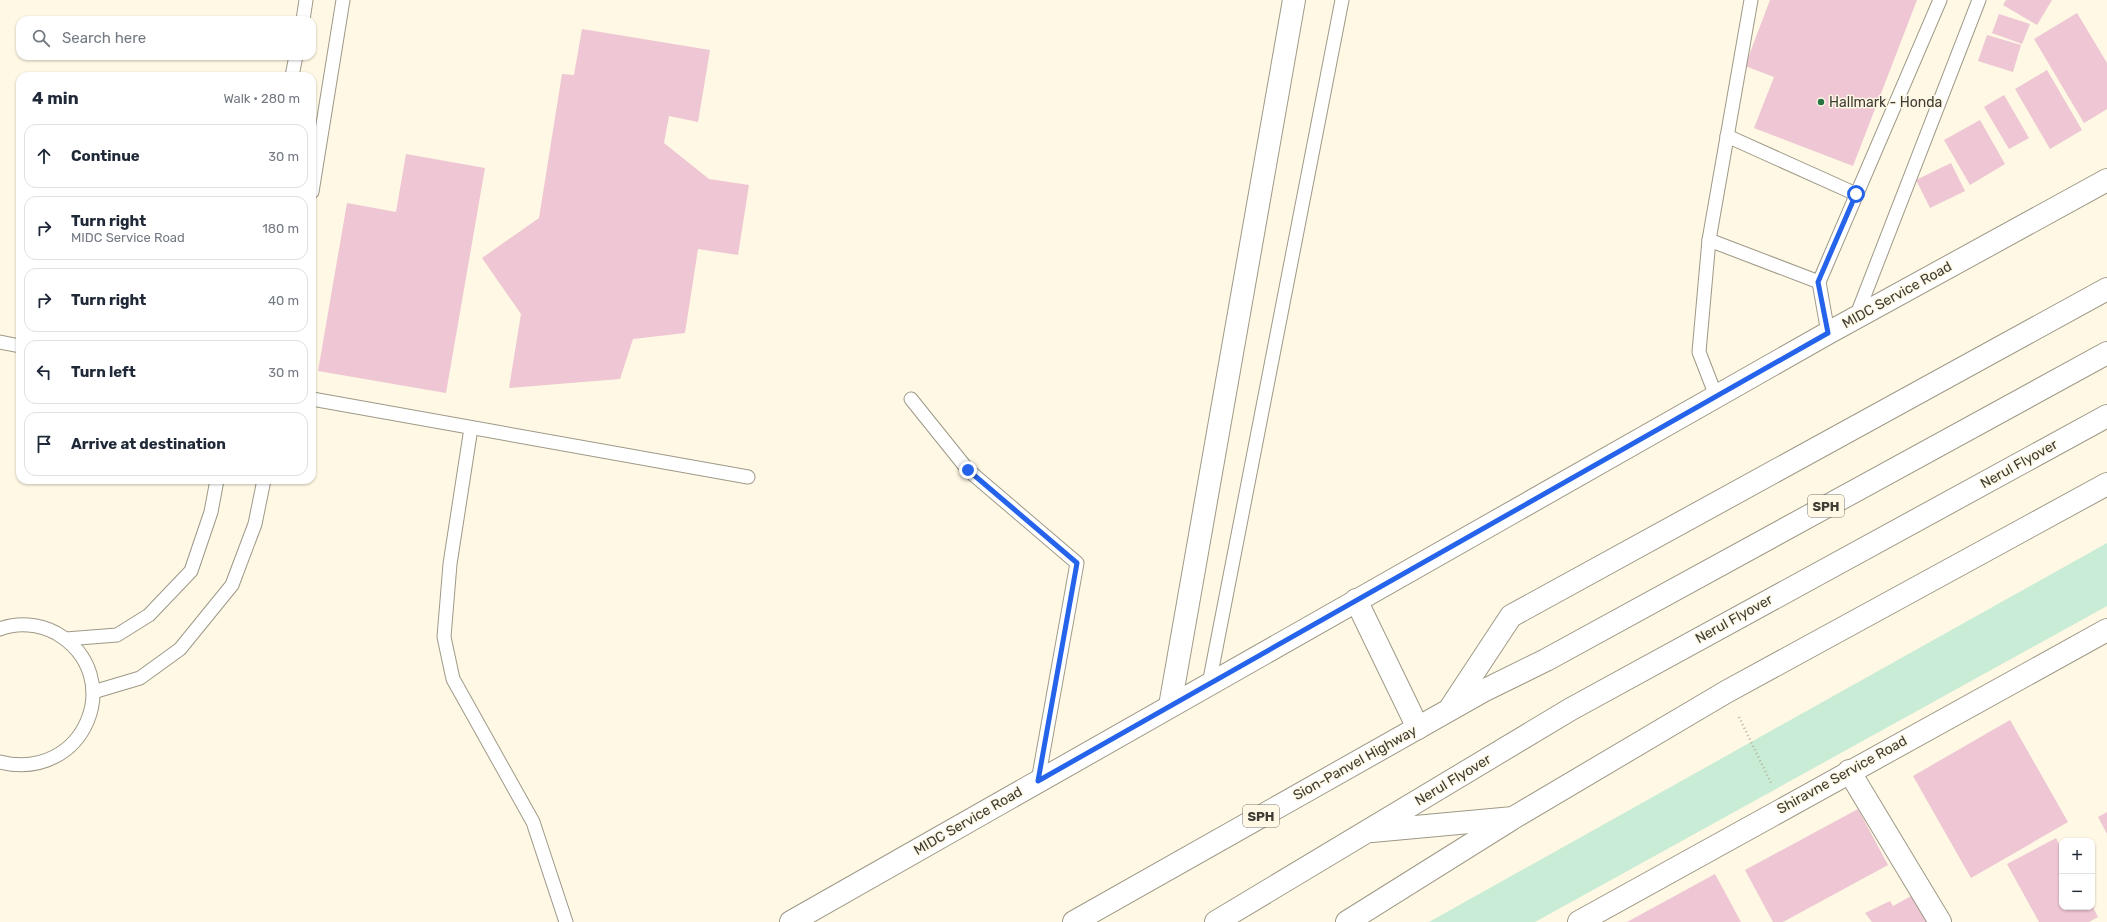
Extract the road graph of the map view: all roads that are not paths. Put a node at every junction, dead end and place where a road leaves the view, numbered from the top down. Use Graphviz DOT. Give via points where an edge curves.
graph roads {
  1 [pos="306,0"];
  2 [pos="343,0"];
  3 [pos="1294,0"];
  4 [pos="1342,0"];
  5 [pos="1750,0"];
  6 [pos="1940,0"];
  7 [pos="1979,0"];
  8 [pos="303,16"];
  9 [pos="295,60"];
  10 [pos="293,72"];
  11 [pos="1726,136"];
  12 [pos="316,167"];
  13 [pos="2107,180"];
  14 [pos="1856,194"];
  15 [pos="1709,240"];
  16 [pos="1818,282"];
  17 [pos="2107,289"];
  18 [pos="1856,317"];
  19 [pos="1828,333"];
  20 [pos="0,342"];
  21 [pos="16,345"];
  22 [pos="2107,353"];
  23 [pos="1716,396"];
  24 [pos="911,399"];
  25 [pos="316,400"];
  26 [pos="2107,416"];
  27 [pos="471,428"];
  28 [pos="748,477"];
  29 [pos="216,484"];
  30 [pos="263,484"];
  31 [pos="2107,484"];
  32 [pos="1356,600"];
  33 [pos="0,629"];
  34 [pos="2107,630"];
  35 [pos="66,639"];
  36 [pos="1209,684"];
  37 [pos="93,692"];
  38 [pos="1170,706"];
  39 [pos="1448,711"];
  40 [pos="1418,728"];
  41 [pos="0,762"];
  42 [pos="1849,771"];
  43 [pos="1038,781"];
  44 [pos="1513,818"];
  45 [pos="1367,832"];
  46 [pos="566,922"];
  47 [pos="791,922"];
  48 [pos="1074,922"];
  49 [pos="1216,922"];
  50 [pos="1347,922"];
  51 [pos="1578,922"];
  52 [pos="1940,922"];
  1 -- 8 [label="lane"];
  2 -- 12 [label="lane"];
  3 -- 38 [label="main road"];
  4 -- 36 [label="lane"];
  5 -- 11 [label="lane"];
  6 -- 14 [label="lane"];
  7 -- 18 [label="lane"];
  9 -- 10 [label="lane"];
  11 -- 14 [label="lane"];
  11 -- 15 [label="lane"];
  13 -- 18 [label="main road, MIDC Service Road"];
  14 -- 16 [label="lane"];
  15 -- 16 [label="lane"];
  15 -- 23 [label="lane" via="1699,352"];
  16 -- 19 [label="lane"];
  17 -- 39 [label="main road" via="1511,616"];
  18 -- 19 [label="main road, MIDC Service Road"];
  19 -- 23 [label="main road, MIDC Service Road"];
  20 -- 21 [label="lane"];
  22 -- 39 [label="main road, SPH"];
  23 -- 32 [label="main road, MIDC Service Road"];
  24 -- 43 [label="lane" via="968,470 1077,563"];
  25 -- 27 [label="lane"];
  26 -- 45 [label="main road, Nerul Flyover" via="1571,709"];
  27 -- 28 [label="lane"];
  27 -- 46 [label="lane" via="450,564 444,637 453,679 533,822"];
  29 -- 35 [label="lane" via="211,512 191,571 149,615 117,635"];
  30 -- 37 [label="lane" via="255,524 232,585 180,649 140,678"];
  31 -- 44 [label="main road" via="1726,692"];
  32 -- 36 [label="main road, MIDC Service Road"];
  32 -- 40 [label="main road"];
  33 -- 35 [label="lane" via="29,625 49,630"];
  34 -- 42 [label="main road, Shiravne Service Road"];
  35 -- 37 [label="lane" via="80,654 89,672"];
  36 -- 38 [label="main road, MIDC Service Road"];
  37 -- 41 [label="lane" via="91,712 83,731 71,747 55,759 36,765 16,766"];
  38 -- 43 [label="main road, MIDC Service Road"];
  39 -- 40 [label="main road, Sion-Panvel Highway / SPH"];
  40 -- 48 [label="main road, Sion-Panvel Highway / SPH"];
  42 -- 51 [label="main road, Shiravne Service Road"];
  42 -- 52 [label="main road"];
  43 -- 47 [label="main road, MIDC Service Road"];
  44 -- 45 [label="main road"];
  44 -- 50 [label="main road"];
  45 -- 49 [label="main road"];
}
